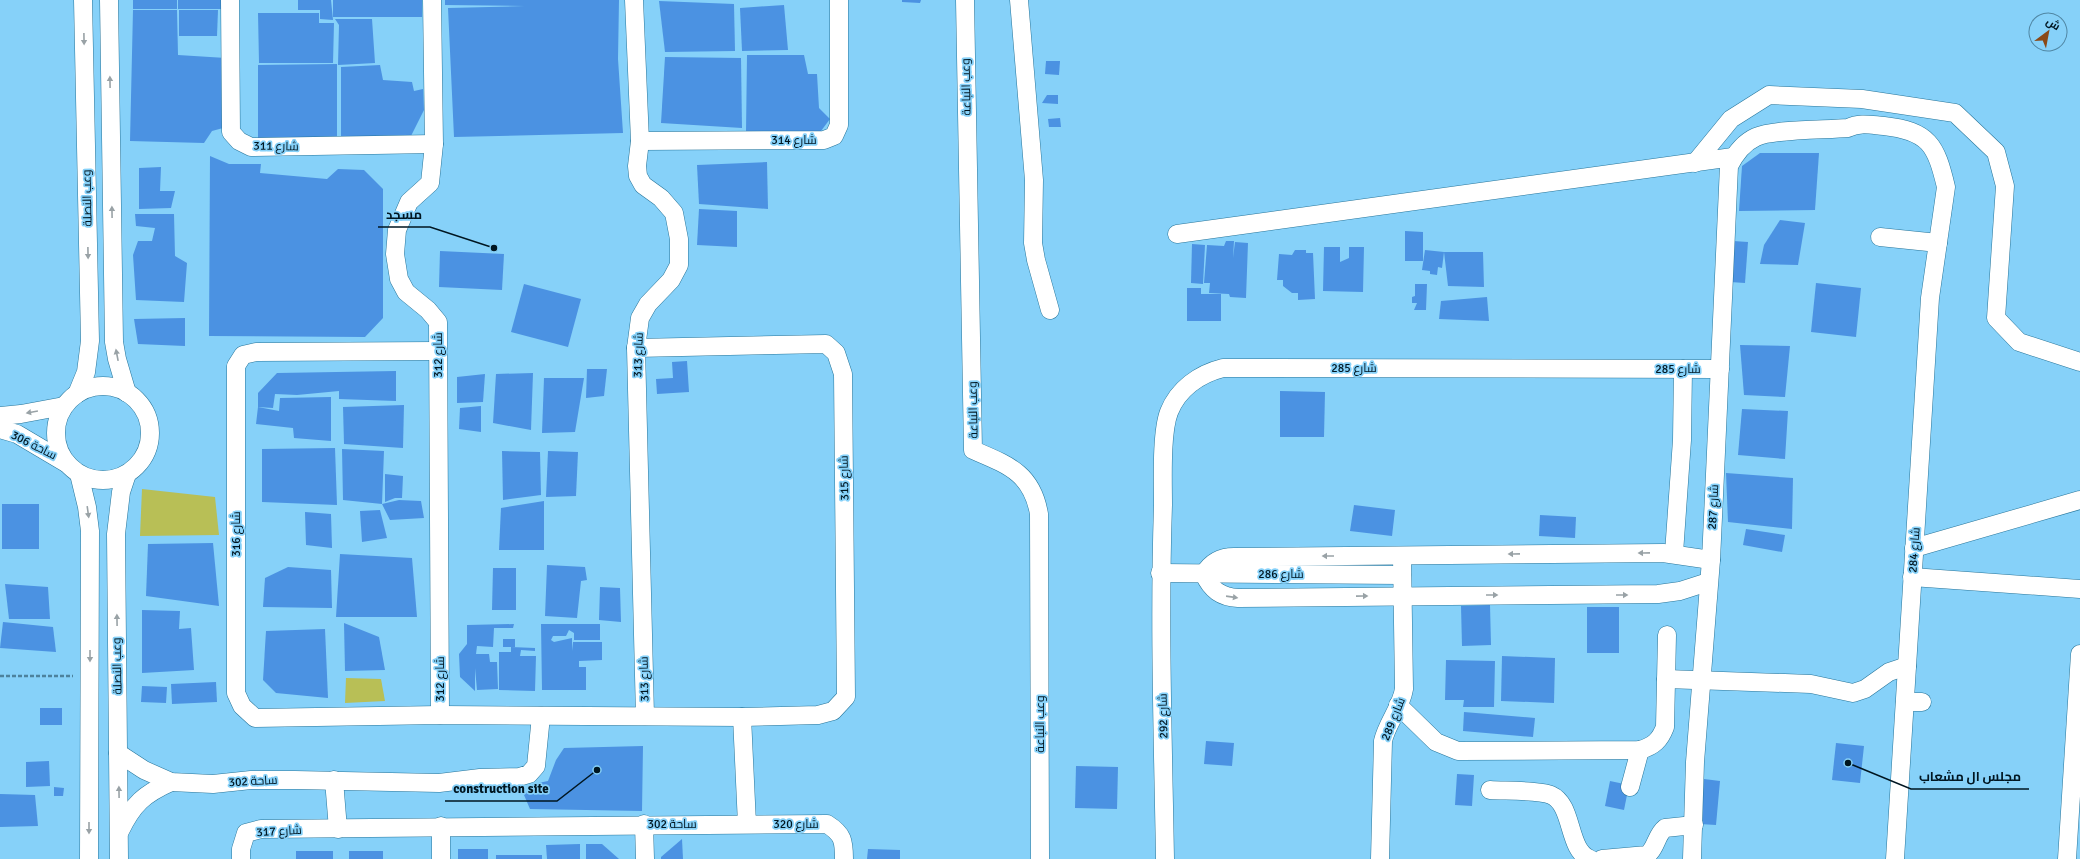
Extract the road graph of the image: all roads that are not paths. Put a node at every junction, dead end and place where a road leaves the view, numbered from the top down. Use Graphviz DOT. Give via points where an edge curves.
graph roads {
  1 [pos="83,0"];
  2 [pos="109,0"];
  3 [pos="230,0"];
  4 [pos="432,0"];
  5 [pos="634,0"];
  6 [pos="839,0"];
  7 [pos="965,0"];
  8 [pos="1019,0"];
  9 [pos="640,141"];
  10 [pos="434,144"];
  11 [pos="1733,157"];
  12 [pos="1695,163"];
  13 [pos="1176,234"];
  14 [pos="1880,237"];
  15 [pos="1938,243"];
  16 [pos="1050,310"];
  17 [pos="636,348"];
  18 [pos="437,351"];
  19 [pos="2080,362"];
  20 [pos="1683,369"];
  21 [pos="1720,369"];
  22 [pos="127,393"];
  23 [pos="70,400"];
  24 [pos="0,416"];
  25 [pos="0,429"];
  26 [pos="73,468"];
  27 [pos="127,474"];
  28 [pos="2080,500"];
  29 [pos="1914,548"];
  30 [pos="1674,553"];
  31 [pos="1402,556"];
  32 [pos="1710,560"];
  33 [pos="1160,573"];
  34 [pos="1204,574"];
  35 [pos="1402,575"];
  36 [pos="1912,577"];
  37 [pos="1708,582"];
  38 [pos="2080,589"];
  39 [pos="1402,595"];
  40 [pos="1667,635"];
  41 [pos="2080,654"];
  42 [pos="1907,666"];
  43 [pos="1666,679"];
  44 [pos="1701,680"];
  45 [pos="1398,705"];
  46 [pos="440,715"];
  47 [pos="541,716"];
  48 [pos="645,716"];
  49 [pos="742,717"];
  50 [pos="1640,750"];
  51 [pos="118,753"];
  52 [pos="334,780"];
  53 [pos="171,782"];
  54 [pos="1630,787"];
  55 [pos="1490,790"];
  56 [pos="644,824"];
  57 [pos="747,824"];
  58 [pos="1694,825"];
  59 [pos="441,826"];
  60 [pos="338,829"];
  61 [pos="119,832"];
  62 [pos="89,859"];
  63 [pos="120,859"];
  64 [pos="240,859"];
  65 [pos="441,859"];
  66 [pos="645,859"];
  67 [pos="844,859"];
  68 [pos="1040,859"];
  69 [pos="1165,859"];
  70 [pos="1380,859"];
  71 [pos="1590,859"];
  72 [pos="1602,859"];
  73 [pos="1692,859"];
  74 [pos="1895,859"];
  75 [pos="2067,859"];
  1 -- 23 [label="street, وعب النصلة, one-way" via="90,341 86,372"];
  22 -- 2 [label="street, وعب النصلة, one-way" via="114,342"];
  3 -- 10 [label="street, شارع 311" via="231,132 239,142 251,147"];
  4 -- 10 [label="street, شارع 312"];
  5 -- 9 [label="street, شارع 313"];
  6 -- 9 [label="street, شارع 314" via="839,125 834,136 824,140"];
  7 -- 68 [label="street, وعب النباعة" via="973,450 1013,468 1024,477 1037,501"];
  8 -- 16 [label="street" via="1034,180 1034,247"];
  9 -- 17 [label="street, شارع 313" via="636,166 638,176 643,185 661,198 674,213 679,239 679,265 671,280 648,304 640,318"];
  10 -- 18 [label="street, شارع 312" via="430,183 409,202 397,230 395,254 399,279 406,292 438,322"];
  11 -- 12 [label="street"];
  11 -- 15 [label="street, شارع 284" via="1747,142 1763,134 1848,128 1857,124 1903,128 1920,134 1929,143 1943,170 1946,187"];
  11 -- 21 [label="street, شارع 287" via="1727,180"];
  12 -- 13 [label="street"];
  12 -- 19 [label="street" via="1731,119 1769,95 1862,98 1955,113 1996,152 2005,186 1996,318 2019,342"];
  14 -- 15 [label="street"];
  15 -- 29 [label="street, شارع 284" via="1930,298"];
  17 -- 48 [label="street, شارع 313"];
  17 -- 49 [label="street, شارع 315" via="826,344 836,353 841,367 846,697 833,711 818,715"];
  18 -- 46 [label="street, شارع 312"];
  18 -- 46 [label="street, شارع 316" via="256,352 243,355 236,366 236,693 242,706 255,718"];
  20 -- 21 [label="street, شارع 285"];
  20 -- 30 [label="street" via="1682,440"];
  20 -- 33 [label="street, شارع 285" via="1213,370 1183,390 1169,412 1165,424"];
  21 -- 32 [label="street, شارع 287"];
  22 -- 23 [label="street" via="102,386 89,388"];
  22 -- 27 [label="street" via="140,404 148,418 150,433 148,450 139,464"];
  23 -- 24 [label="street, ساحة 306, one-way" via="21,414"];
  23 -- 26 [label="street" via="58,420 56,435 59,450"];
  25 -- 26 [label="street, ساحة 306" via="16,434"];
  26 -- 27 [label="street" via="95,480 112,480"];
  26 -- 62 [label="street, one-way" via="87,507 90,531"];
  51 -- 27 [label="street, وعب النصلة, one-way" via="116,534 121,492"];
  28 -- 29 [label="street"];
  29 -- 36 [label="street, شارع 284"];
  30 -- 31 [label="street, one-way"];
  30 -- 32 [label="street"];
  31 -- 34 [label="street, one-way" via="1227,557 1214,562"];
  31 -- 35 [label="street, شارع 289"];
  32 -- 37 [label="street, شارع 287"];
  33 -- 34 [label="street, شارع 286"];
  33 -- 69 [label="street, شارع 292"];
  34 -- 35 [label="street, شارع 286"];
  34 -- 39 [label="street, one-way" via="1213,589 1229,598"];
  35 -- 39 [label="street, شارع 289"];
  36 -- 38 [label="street"];
  36 -- 42 [label="street, شارع 284"];
  39 -- 37 [label="street, one-way" via="1658,594 1680,591"];
  37 -- 44 [label="street, شارع 287"];
  39 -- 45 [label="street, شارع 289" via="1404,689"];
  40 -- 43 [label="street"];
  41 -- 75 [label="street"];
  42 -- 44 [label="street" via="1889,672 1865,689 1853,693 1811,684"];
  42 -- 74 [label="street, شارع 284" via="1913,702"];
  43 -- 44 [label="street"];
  43 -- 50 [label="street" via="1662,734 1654,745"];
  44 -- 58 [label="street, شارع 287" via="1695,762"];
  45 -- 50 [label="street" via="1436,742 1458,750"];
  45 -- 70 [label="street, شارع 289" via="1384,734 1382,748"];
  46 -- 47 [label="street"];
  47 -- 48 [label="street"];
  47 -- 52 [label="street, ساحة 302" via="536,766 525,777 480,778 438,783"];
  48 -- 49 [label="street"];
  49 -- 57 [label="street"];
  50 -- 54 [label="street"];
  51 -- 53 [label="street, ساحة 302" via="144,770"];
  61 -- 51 [label="street, وعب النصلة, one-way"];
  52 -- 53 [label="street, ساحة 302" via="251,780 213,784"];
  52 -- 60 [label="street"];
  53 -- 61 [label="street, ساحة 302" via="153,790 138,801"];
  55 -- 71 [label="street" via="1547,794 1557,798 1580,851"];
  56 -- 57 [label="street, ساحة 302"];
  56 -- 59 [label="street, ساحة 302"];
  56 -- 66 [label="street"];
  57 -- 67 [label="street, شارع 320" via="827,824 838,831 844,845"];
  58 -- 72 [label="street" via="1664,828 1652,852 1646,856"];
  58 -- 73 [label="street, شارع 287"];
  59 -- 60 [label="street, ساحة 302"];
  59 -- 65 [label="street"];
  60 -- 64 [label="street, شارع 317" via="261,829 246,833 240,849"];
  61 -- 63 [label="street, وعب النصلة"];
}
